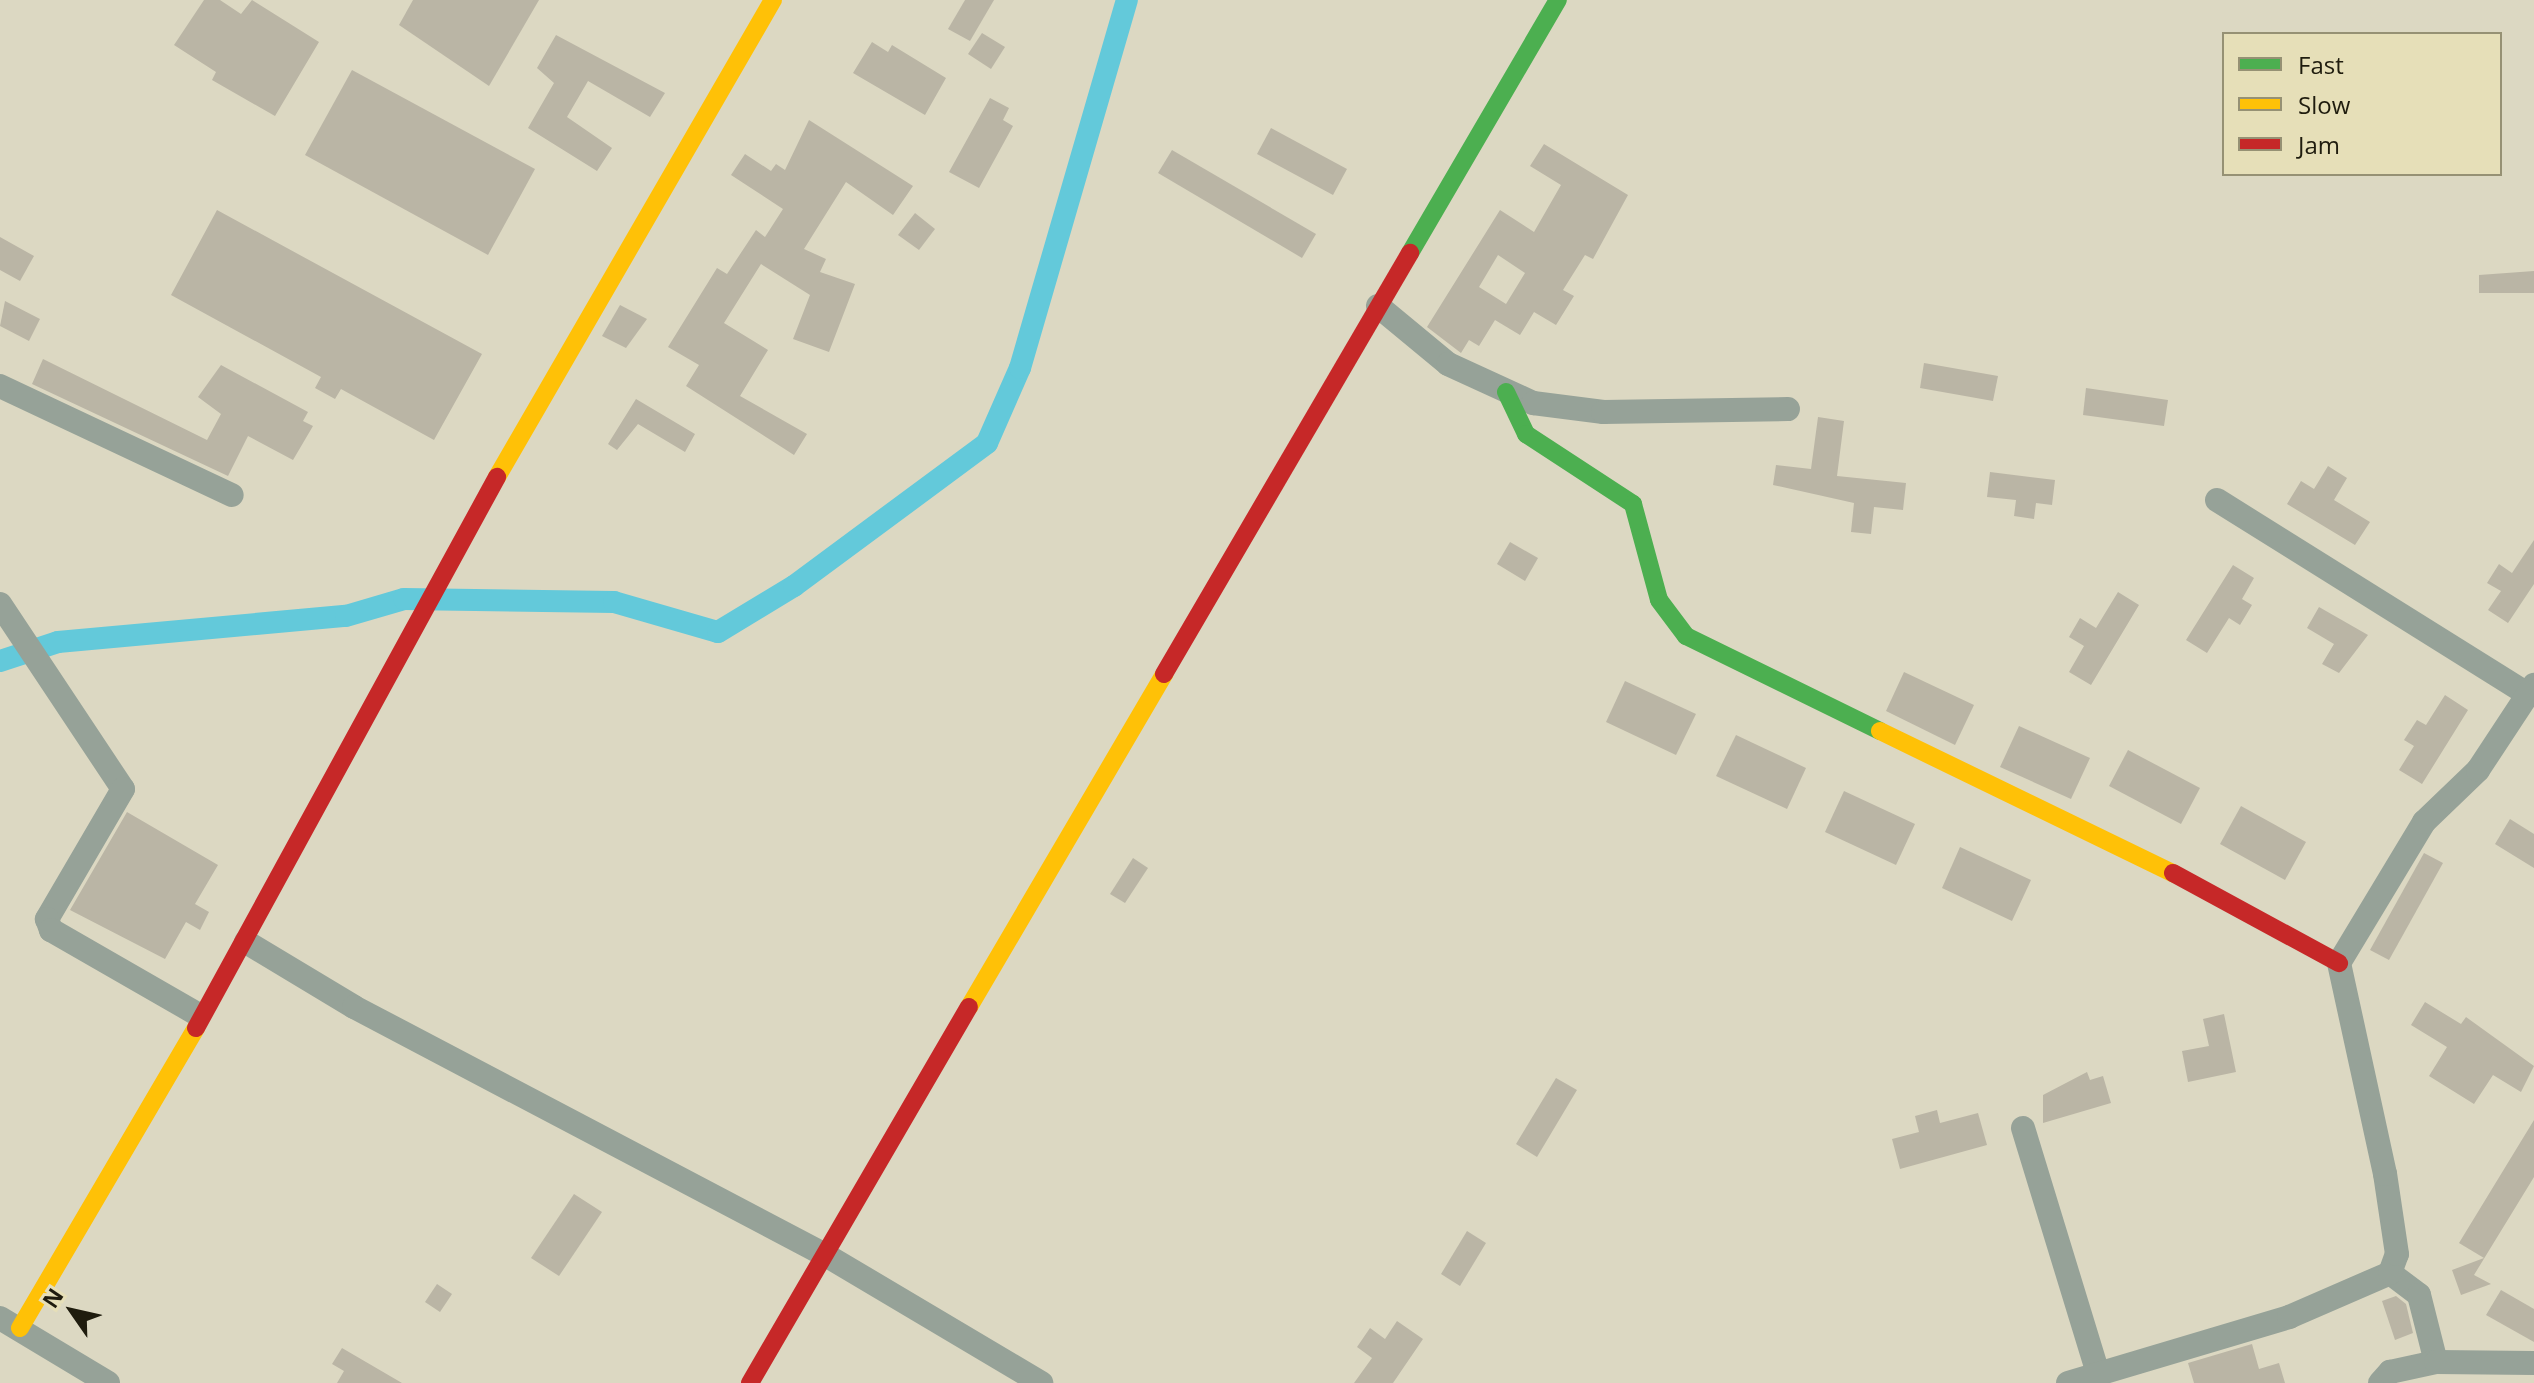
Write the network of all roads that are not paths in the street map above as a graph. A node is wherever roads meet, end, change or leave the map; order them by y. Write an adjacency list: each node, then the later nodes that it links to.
1 (773, 0): 11 (street)
2 (1558, 0): 3 (street)
3 (1378, 306): 5 (street); 15 (street)
4 (0, 386): 7 (street)
5 (1506, 392): 6 (street); 12 (street)
6 (1788, 409)
7 (232, 495)
8 (2217, 500): 10 (street)
9 (0, 604): 13 (street)
10 (2531, 690): 12 (street)
11 (246, 942): 13 (street); 15 (street)
12 (2339, 963): 16 (street)
13 (197, 1014): 17 (street)
14 (2023, 1128): 20 (street)
15 (829, 1257): 22 (street); 23 (street)
16 (2390, 1273): 18 (street); 20 (street)
17 (10, 1323): 21 (street)
18 (2436, 1362): 19 (street); 25 (street)
19 (2534, 1363)
20 (2115, 1375): 24 (street)
21 (108, 1383)
22 (750, 1383)
23 (1041, 1383)
24 (2068, 1383)
25 (2380, 1383)

